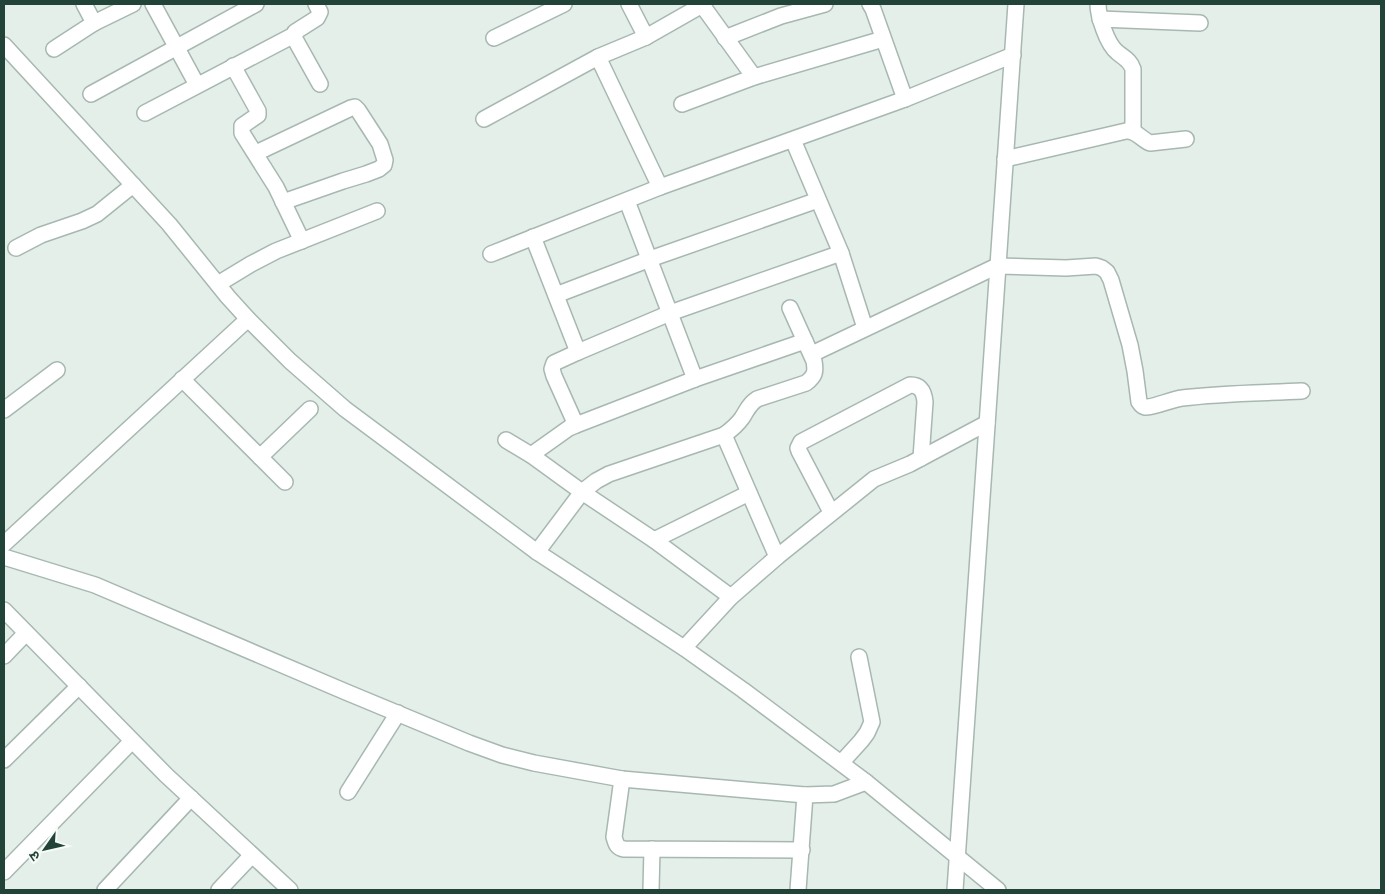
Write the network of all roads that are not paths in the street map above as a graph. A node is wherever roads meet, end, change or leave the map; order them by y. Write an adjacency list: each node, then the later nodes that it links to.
1 (84, 4): 15 (street)
2 (133, 4): 15 (street)
3 (153, 4): 23 (street)
4 (256, 4): 23 (street)
5 (316, 4): 17 (street)
6 (564, 4): 19 (street)
7 (629, 4): 18 (street)
8 (703, 4): 13 (street); 20 (street)
9 (825, 4): 20 (street)
10 (870, 4): 21 (street)
11 (1016, 4): 25 (street)
12 (1098, 4): 14 (street)
13 (679, 9): 18 (street)
14 (1100, 19): 16 (street); 36 (street)
15 (94, 23): 24 (street)
16 (1200, 24)
17 (294, 35): 27 (street); 29 (street)
18 (646, 36): 26 (street)
19 (494, 38)
20 (726, 38): 28 (street)
21 (883, 39): 28 (street); 32 (street)
22 (4, 44): 41 (street)
23 (177, 47): 30 (street); 31 (street)
24 (54, 49)
25 (1013, 56): 32 (street); 40 (street)
26 (598, 58): 35 (street); 42 (street)
27 (233, 66): 30 (street); 39 (street)
28 (754, 77): 33 (street)
29 (320, 84)
30 (198, 85): 34 (street)
31 (91, 94)
32 (905, 99): 38 (street)
33 (682, 104)
34 (145, 113)
35 (484, 120)
36 (1133, 131): 37 (street); 40 (street)
37 (1186, 139)
38 (793, 140): 42 (street); 44 (street)
39 (256, 153): 45 (street); 45 (street)
40 (1005, 159): 53 (street)
41 (133, 185): 49 (street); 54 (street)
42 (660, 187): 43 (street)
43 (628, 200): 47 (street); 52 (street)
44 (818, 200): 50 (street); 52 (street)
45 (283, 202): 48 (street)
46 (377, 211): 48 (street)
47 (533, 237): 51 (street); 55 (street)
48 (302, 241): 54 (street)
49 (16, 248)
50 (841, 253): 57 (street); 59 (street)
51 (491, 254)
52 (650, 259): 55 (street); 57 (street)
53 (997, 266): 59 (street); 65 (street); 68 (street)
54 (218, 284): 58 (street)
55 (556, 295): 61 (street)
56 (790, 308): 60 (street)
57 (670, 313): 61 (street); 64 (street)
58 (248, 319): 63 (street); 81 (street)
59 (865, 328): 60 (street)
60 (809, 347): 64 (street); 70 (street)
61 (578, 352): 69 (street)
62 (57, 370): 67 (street)
63 (182, 379): 73 (street); 80 (street)
64 (695, 379): 69 (street)
65 (1302, 391)
66 (310, 409): 73 (street)
67 (4, 410)
68 (987, 423): 74 (street); 103 (street)
69 (576, 425): 72 (street)
70 (724, 435): 76 (street); 77 (street)
71 (506, 440): 72 (street)
72 (531, 455): 76 (street)
73 (260, 457): 75 (street)
74 (921, 458): 78 (street); 78 (street)
75 (285, 482)
76 (582, 492): 79 (street); 81 (street)
77 (749, 493): 79 (street); 82 (street)
78 (831, 512): 82 (street)
79 (654, 540): 84 (street)
80 (4, 544)
81 (537, 552): 87 (street)
82 (777, 556): 84 (street)
83 (4, 557): 91 (street)
84 (731, 597): 87 (street)
85 (4, 610): 86 (street)
86 (26, 633): 88 (street); 90 (street)
87 (684, 648): 94 (street)
88 (4, 656)
89 (859, 657): 94 (street)
90 (79, 686): 92 (street); 93 (street)
91 (398, 713): 95 (street); 97 (street)
92 (132, 741): 99 (street); 104 (street)
93 (4, 760)
94 (841, 763): 96 (street)
95 (622, 779): 98 (street); 100 (street)
96 (866, 782): 98 (street); 103 (street)
97 (348, 792)
98 (805, 795): 101 (street)
99 (191, 798): 102 (street); 105 (street)
100 (652, 849): 101 (street); 108 (street)
101 (802, 850): 109 (street)
102 (252, 855): 106 (street); 107 (street)
103 (957, 857): 110 (street); 111 (street)
104 (4, 872)
105 (105, 890)
106 (219, 890)
107 (290, 890)
108 (651, 890)
109 (798, 890)
110 (955, 890)
111 (998, 890)

